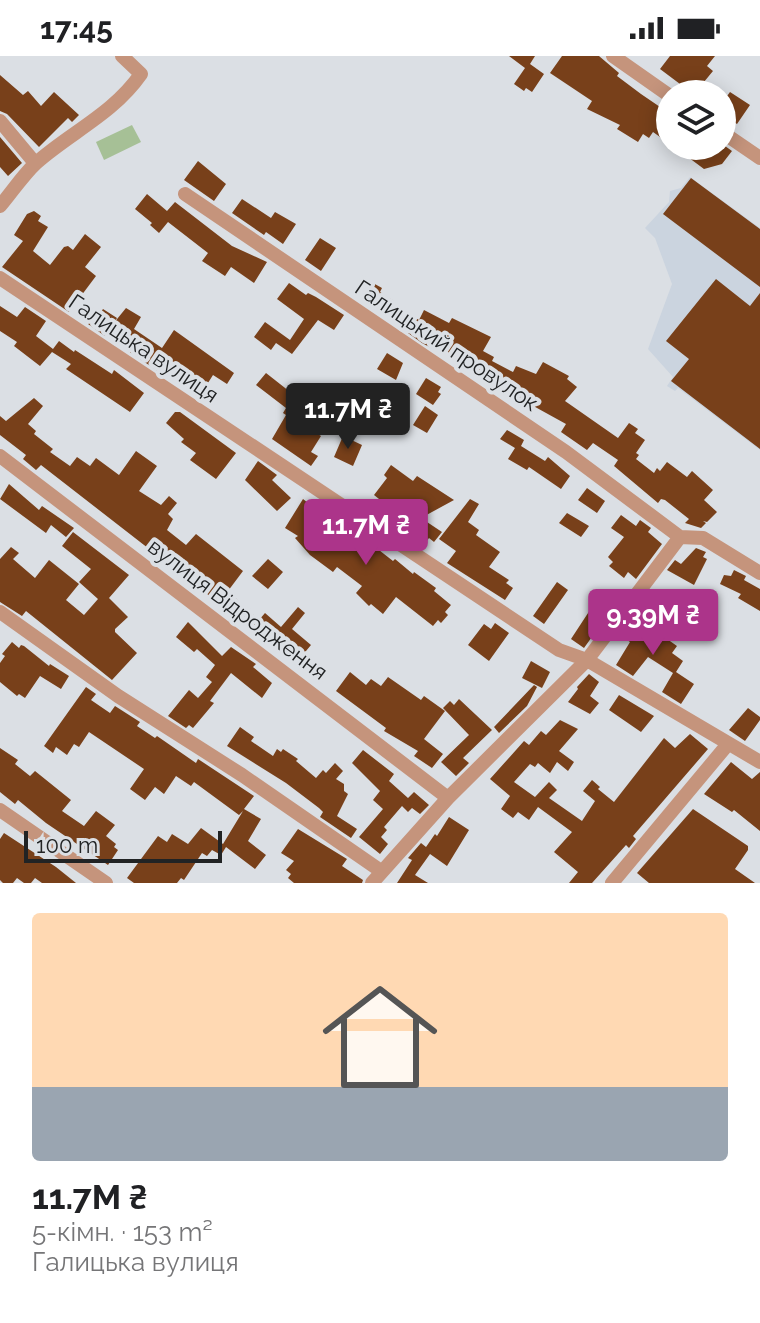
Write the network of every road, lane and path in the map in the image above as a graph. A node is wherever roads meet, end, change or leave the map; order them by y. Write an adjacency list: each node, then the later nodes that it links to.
1 (122, 56): 7 (street)
2 (613, 56): 3 (street)
3 (656, 86)
4 (0, 121): 7 (street)
5 (736, 142): 6 (street)
6 (760, 158)
7 (35, 163): 9 (street)
8 (185, 194): 12 (street, Галицький провулок)
9 (0, 206)
10 (0, 278): 15 (street, Галицька вулиця)
11 (0, 456): 18 (street, вулиця Відродження)
12 (680, 537): 13 (street); 15 (street)
13 (760, 573)
14 (0, 612): 20 (street)
15 (587, 660): 16 (street, Галицька вулиця); 18 (street)
16 (728, 744): 17 (street, Галицька вулиця); 22 (street)
17 (760, 762)
18 (448, 798): 20 (street)
19 (0, 810): 21 (street)
20 (377, 877)
21 (106, 883)
22 (612, 883)

